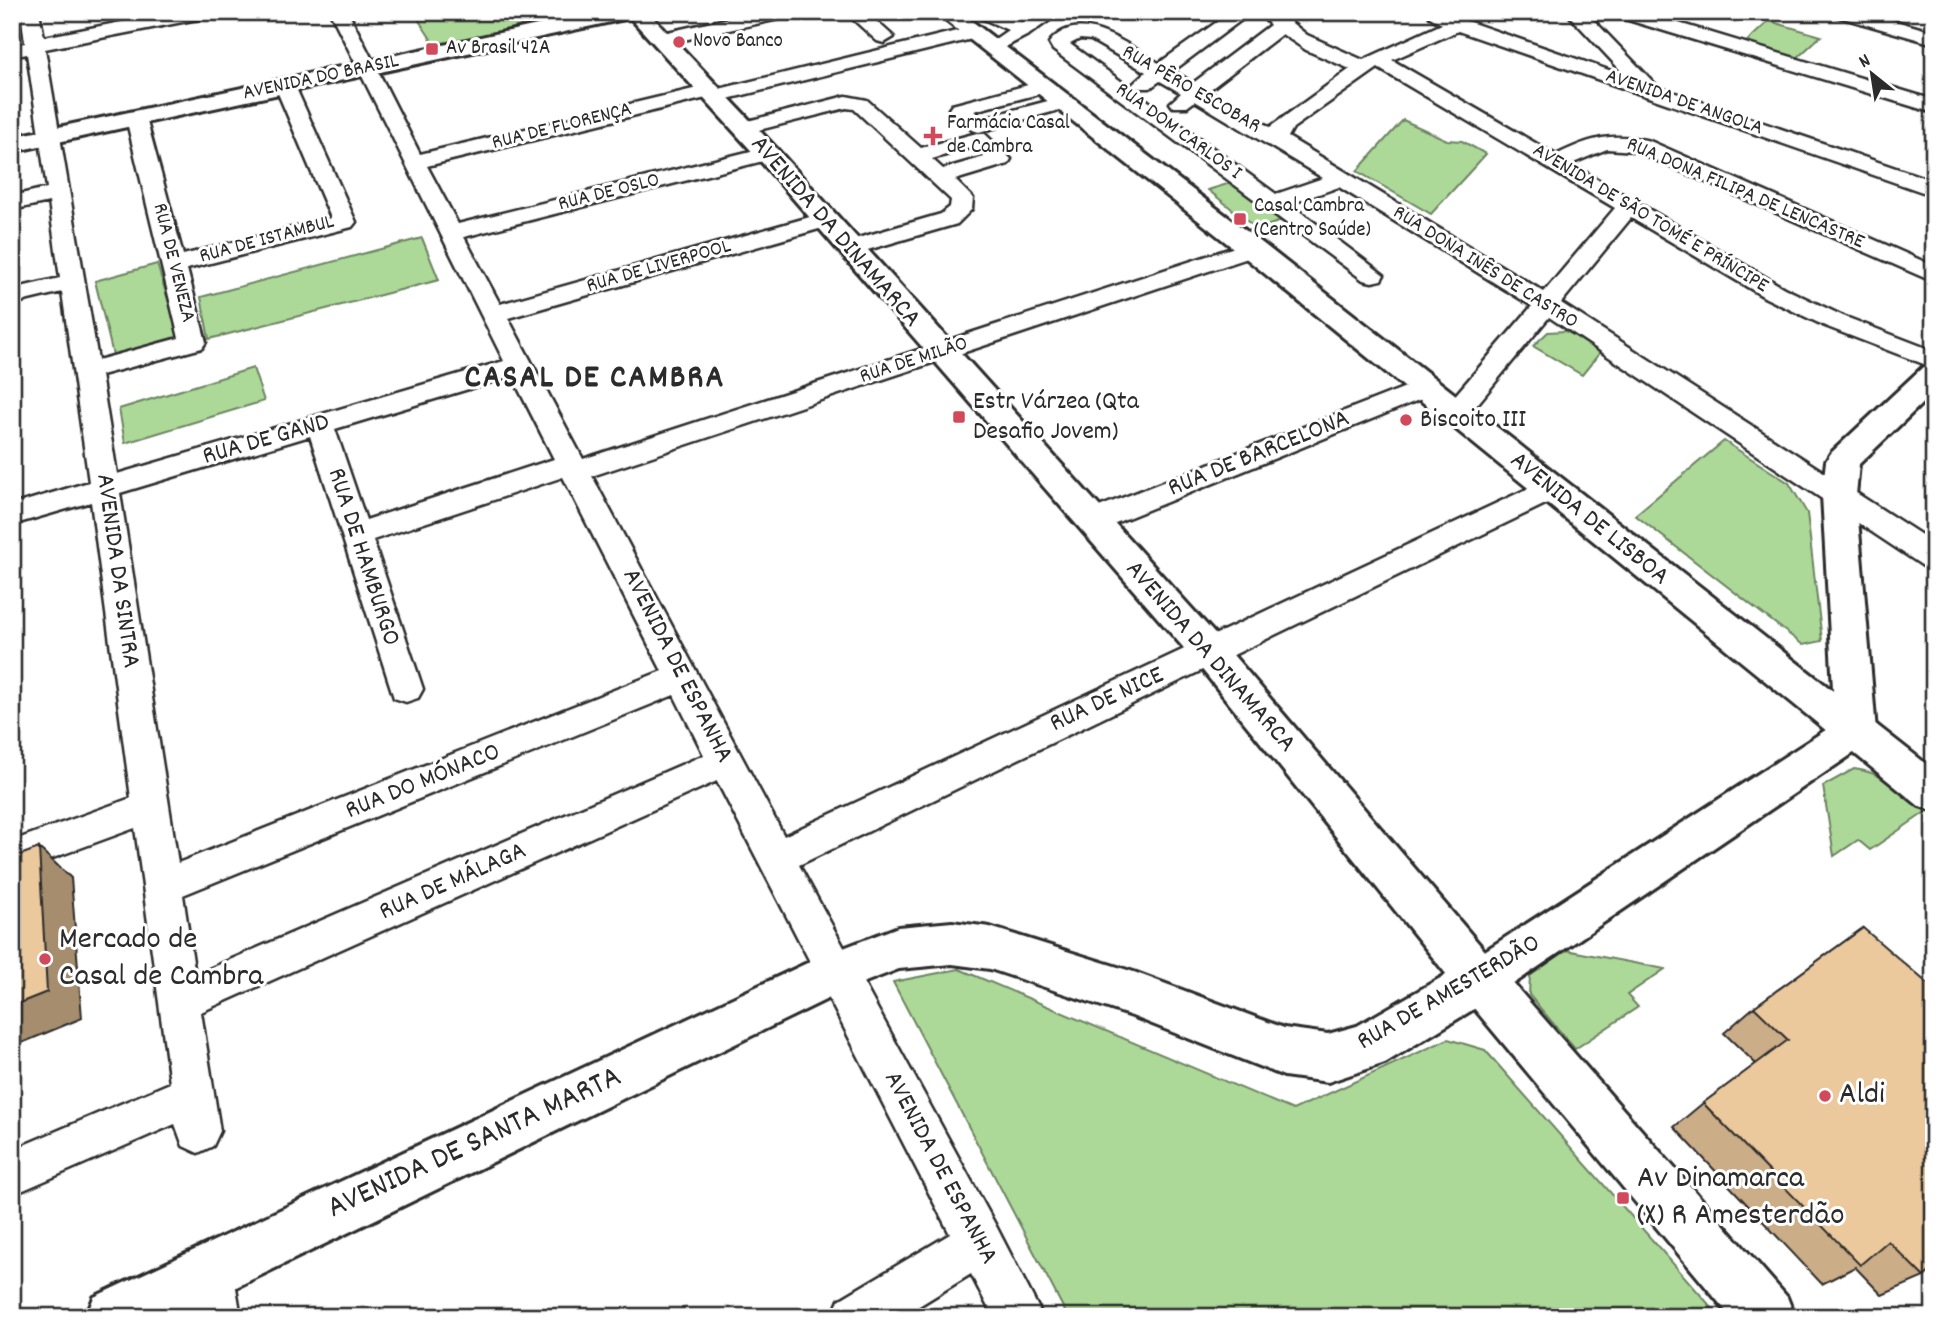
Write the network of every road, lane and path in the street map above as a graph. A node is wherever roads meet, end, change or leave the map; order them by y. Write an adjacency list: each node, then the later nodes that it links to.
1 (30, 12): 23 (street, AVENIDA DA SINTRA)
2 (203, 12): 23 (street)
3 (339, 12): 26 (street, AVENIDA DE ESPANHA)
4 (629, 12): 26 (main road, AVENIDA DO BRASIL)
5 (636, 12): 22 (main road, AVENIDA DA DINAMARCA)
6 (783, 12): 22 (street)
7 (854, 12): 19 (street)
8 (1052, 12): 17 (street)
9 (1435, 12): 16 (street, AVENIDA DE ANGOLA)
10 (1575, 12): 27 (street)
11 (1622, 12): 37 (street)
12 (1843, 12): 21 (street)
13 (943, 18): 18 (main road, AVENIDA DE LISBOA); 19 (street)
14 (1227, 18): 24 (street); 28 (street)
15 (1274, 19): 24 (street); 25 (street, AVENIDA DE SÃO TOMÉ E PRÍNCIPE)
16 (1457, 24): 25 (street); 29 (street, AVENIDA DE ANGOLA)
17 (1023, 30): 18 (street); 18 (street)
18 (984, 31): 31 (main road, AVENIDA DE LISBOA); 32 (street)
19 (884, 37): 32 (street)
20 (1065, 37): 28 (street, RUA PÊRO ESCOBAR); 35 (street, RUA DOM CARLOS I)
21 (1934, 38)
22 (661, 39): 32 (main road, AVENIDA DA DINAMARCA)
23 (23, 49): 42 (street, AVENIDA DA SINTRA)
24 (1249, 50): 33 (street)
25 (1371, 63): 43 (street); 47 (street, AVENIDA DE SÃO TOMÉ E PRÍNCIPE)
26 (366, 68): 30 (main road, AVENIDA DO BRASIL); 46 (street, AVENIDA DE ESPANHA)
27 (1633, 69): 29 (street); 34 (street)
28 (1160, 72): 33 (street, RUA PÊRO ESCOBAR); 35 (street)
29 (1597, 73): 34 (street, AVENIDA DE ANGOLA)
30 (285, 86): 39 (main road, AVENIDA DO BRASIL); 59 (street, RUA DE ISTAMBUL)
31 (1042, 87): 36 (main road, AVENIDA DE LISBOA); 41 (street)
32 (709, 89): 40 (main road, AVENIDA DA DINAMARCA); 46 (street, RUA DE FLORENÇA)
33 (1195, 92): 38 (street); 43 (street, RUA PÊRO ESCOBAR)
34 (1652, 92): 50 (street, AVENIDA DE ANGOLA)
35 (1127, 95): 38 (street, RUA DOM CARLOS I)
36 (1063, 103): 41 (street); 58 (main road, AVENIDA DE LISBOA)
37 (1934, 107)
38 (1155, 116): 52 (street, RUA DOM CARLOS I)
39 (136, 118): 42 (main road, AVENIDA DO BRASIL); 59 (street, RUA DE VENEZA)
40 (744, 128): 45 (main road, AVENIDA DA DINAMARCA); 48 (street)
41 (978, 132): 48 (street); 48 (street)
42 (49, 137): 44 (main road, AVENIDA DO BRASIL); 51 (street, AVENIDA DA SINTRA)
43 (1277, 140): 49 (street, RUA DONA INÊS DE CASTRO)
44 (12, 145)
45 (767, 153): 55 (main road, AVENIDA DA DINAMARCA); 56 (street, RUA DE OSLO)
46 (414, 162): 56 (street, AVENIDA DE ESPANHA)
47 (1556, 163): 54 (street, AVENIDA DE SÃO TOMÉ E PRÍNCIPE); 61 (street, RUA DONA FILIPA DE LENCASTRE)
48 (928, 166): 57 (street)
49 (1342, 179): 52 (street); 64 (street, RUA DONA INÊS DE CASTRO)
50 (1934, 189)
51 (57, 193): 53 (street); 62 (street, AVENIDA DA SINTRA)
52 (1273, 202): 60 (street, RUA DOM CARLOS I)
53 (12, 203)
54 (1629, 206): 64 (street); 67 (street, AVENIDA DE SÃO TOMÉ E PRÍNCIPE)
55 (825, 220): 57 (main road, AVENIDA DA DINAMARCA); 65 (street, RUA DE LIVERPOOL)
56 (451, 233): 65 (street, AVENIDA DE ESPANHA)
57 (849, 248): 66 (main road, AVENIDA DA DINAMARCA)
58 (1252, 249): 66 (street, RUA DE MILÃO); 71 (main road, AVENIDA DE LISBOA)
59 (174, 265): 69 (street, RUA DE VENEZA)
60 (1373, 275)
61 (1934, 275)
62 (72, 282): 63 (street); 69 (street, AVENIDA DA SINTRA)
63 (12, 297)
64 (1546, 304): 72 (street); 77 (street, RUA DONA INÊS DE CASTRO)
65 (493, 314): 68 (street, AVENIDA DE ESPANHA)
66 (941, 352): 74 (street, RUA DE MILÃO); 79 (main road, AVENIDA DA DINAMARCA)
67 (1934, 360)
68 (520, 366): 73 (street, RUA DE GAND); 74 (street, AVENIDA DE ESPANHA)
69 (87, 370): 75 (street, AVENIDA DA SINTRA)
70 (1934, 374): 77 (main road)
71 (1426, 387): 72 (main road, AVENIDA DE LISBOA); 79 (street, RUA DE BARCELONA)
72 (1456, 412): 76 (main road, AVENIDA DE LISBOA)
73 (320, 425): 75 (street, RUA DE GAND); 80 (street, RUA DE HAMBURGO)
74 (573, 468): 80 (street, RUA DE MILÃO); 83 (street, AVENIDA DE ESPANHA)
75 (104, 488): 78 (street, RUA DE GAND); 88 (street, AVENIDA DA SINTRA)
76 (1552, 489): 82 (street, RUA DE NICE); 85 (main road, AVENIDA DE LISBOA)
77 (1839, 495): 81 (street, RUA DONA INÊS DE CASTRO); 85 (main road)
78 (12, 515)
79 (1092, 521): 82 (main road, AVENIDA DA DINAMARCA)
80 (355, 535): 84 (street, RUA DE HAMBURGO)
81 (1934, 558)
82 (1209, 652): 90 (street, RUA DE NICE); 93 (main road, AVENIDA DA DINAMARCA)
83 (683, 677): 86 (street, AVENIDA DE ESPANHA); 91 (street, RUA DO MÓNACO)
84 (406, 690)
85 (1856, 731): 87 (main road, AVENIDA DE LISBOA); 93 (main road, RUA DE AMESTERDÃO)
86 (726, 761): 90 (street, AVENIDA DE ESPANHA); 94 (street, RUA DE MÁLAGA)
87 (1934, 794)
88 (151, 806): 89 (street); 91 (street, AVENIDA DA SINTRA)
89 (12, 857)
90 (776, 858): 92 (street, AVENIDA DE ESPANHA)
91 (163, 886): 94 (street, AVENIDA DA SINTRA)
92 (836, 972): 93 (main road, RUA DE AMESTERDÃO); 96 (street, AVENIDA DE ESPANHA); 97 (main road, AVENIDA DE SANTA MARTA)
93 (1480, 980): 101 (main road, AVENIDA DA DINAMARCA)
94 (179, 1002): 95 (street, AVENIDA DA SINTRA)
95 (12, 1173)
96 (980, 1242): 99 (street); 100 (street, AVENIDA DE ESPANHA)
97 (214, 1293): 98 (main road, AVENIDA DE SANTA MARTA)
98 (114, 1317)
99 (856, 1317)
100 (1019, 1317)
101 (1767, 1317)

